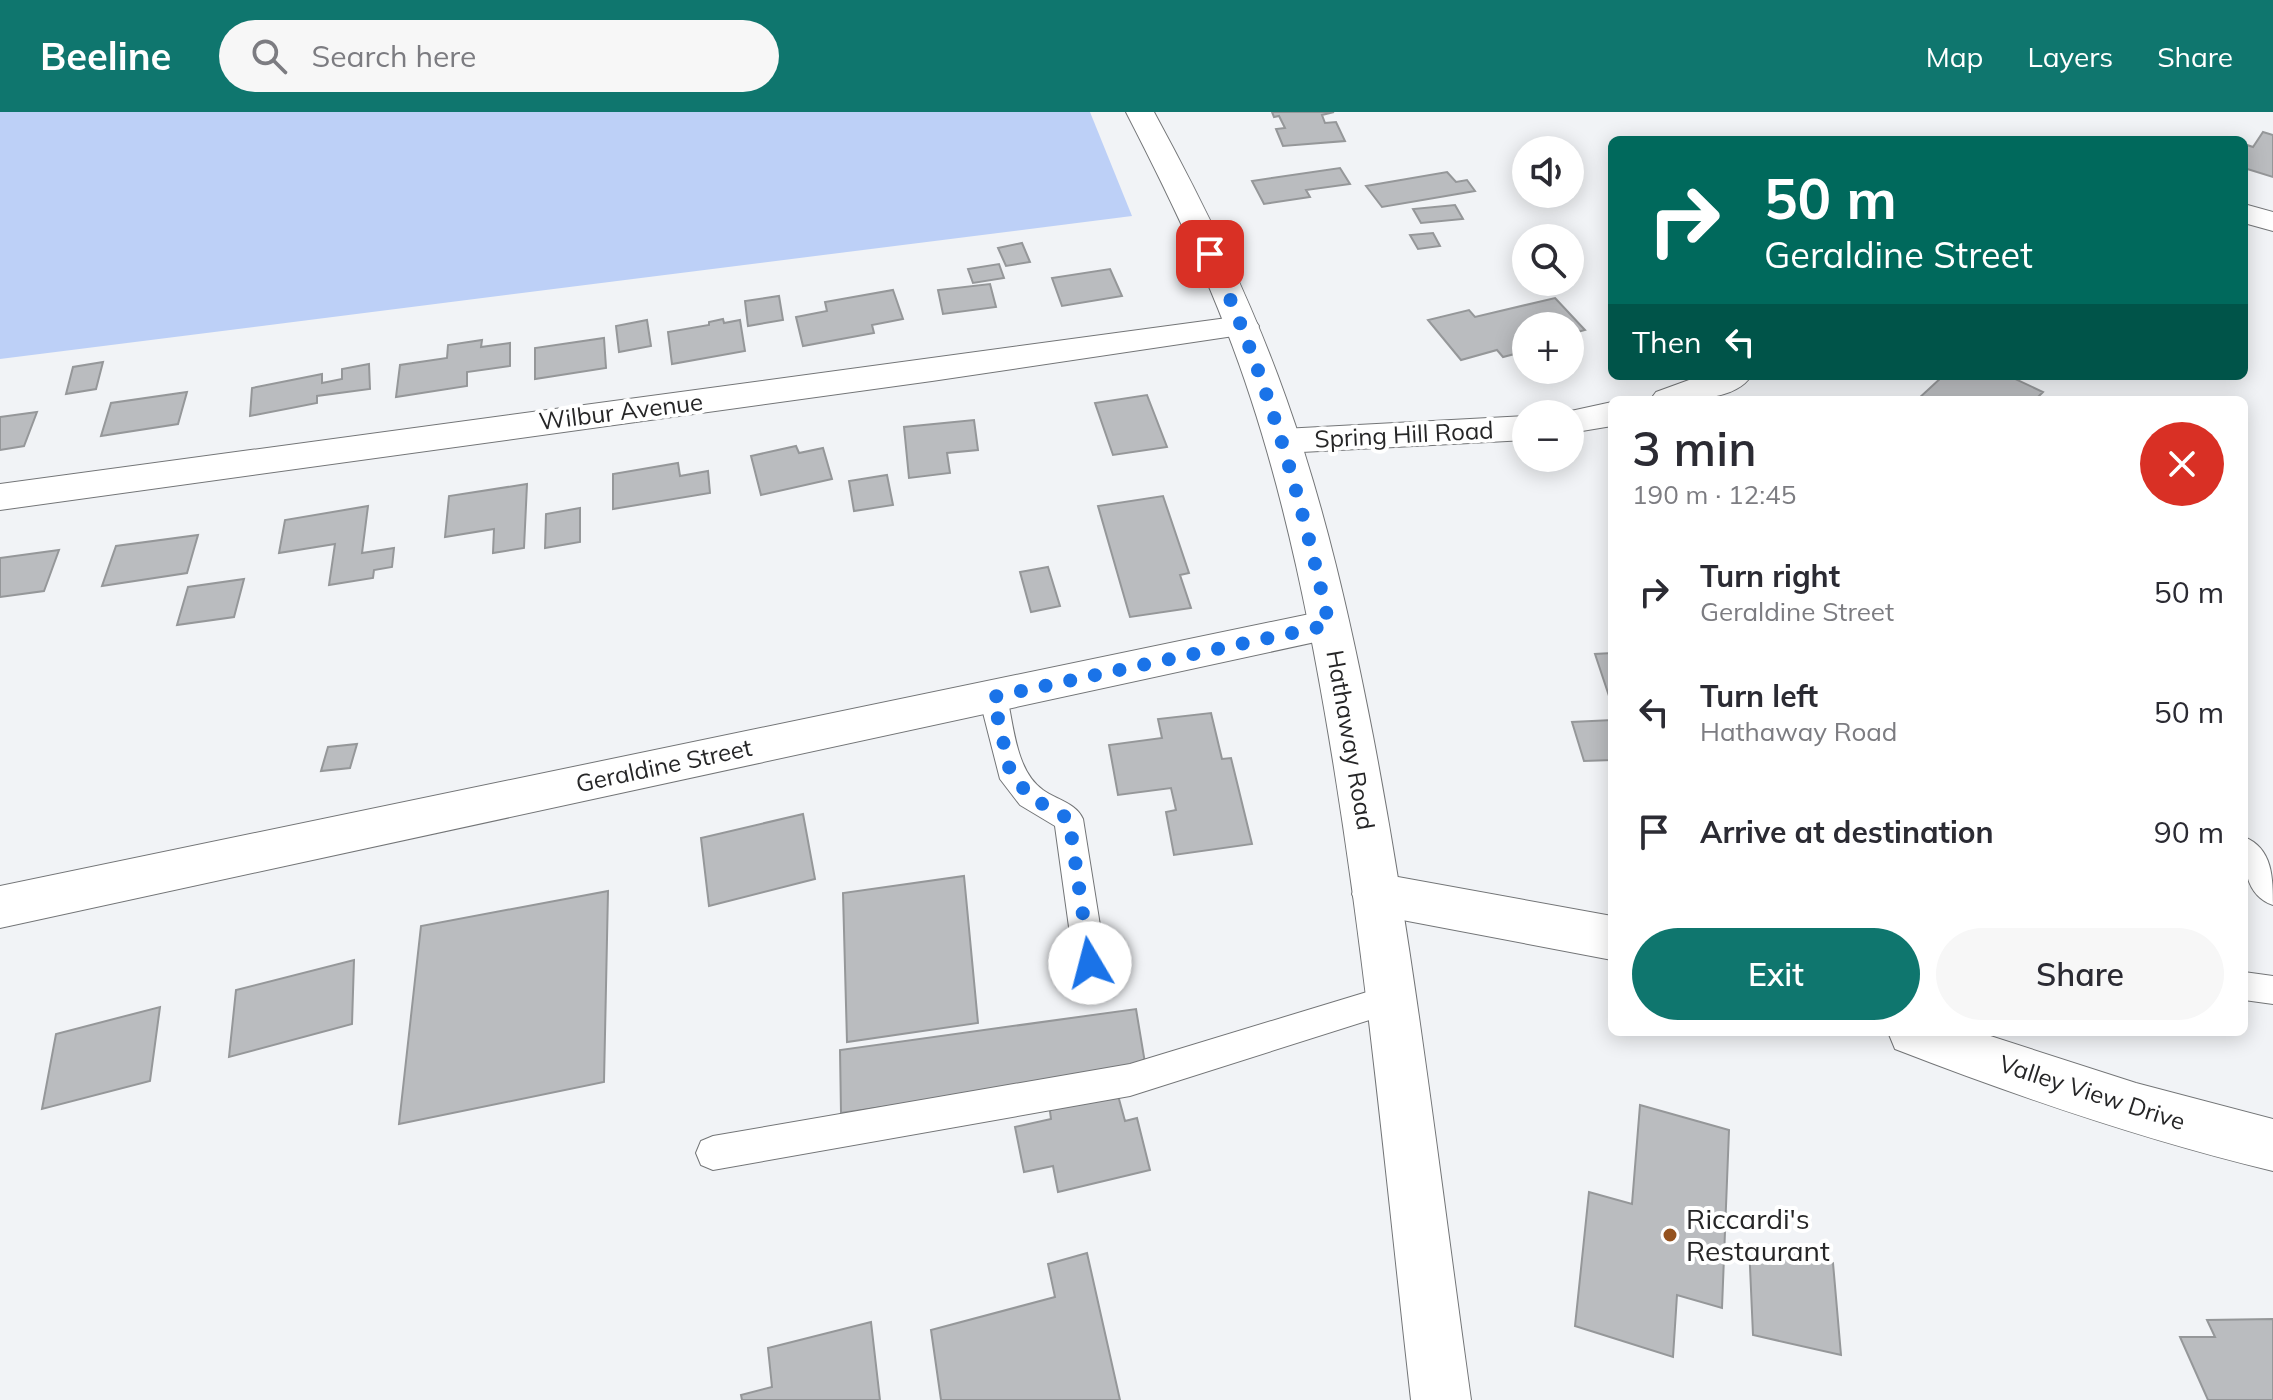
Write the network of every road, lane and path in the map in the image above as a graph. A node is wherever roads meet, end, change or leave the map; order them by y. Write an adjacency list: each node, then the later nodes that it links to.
1 (1140, 112): 4 (street, Hathaway Road)
2 (2248, 214): 3 (street)
3 (2273, 222)
4 (1242, 326): 10 (street, Hathaway Road); 11 (street, Wilbur Avenue)
5 (1723, 380): 6 (street)
6 (1679, 396)
7 (1608, 415): 8 (street)
8 (1584, 419)
9 (1512, 429): 10 (street, Spring Hill Road)
10 (1283, 441): 12 (street, Hathaway Road)
11 (0, 497)
12 (1329, 625): 13 (street, Geraldine Street); 16 (street, Hathaway Road)
13 (993, 697): 17 (street, Geraldine Street); 19 (lane)
14 (2248, 856): 15 (lane)
15 (2273, 892)
16 (1376, 894): 18 (street); 22 (street, Hathaway Road)
17 (0, 907)
18 (1608, 937)
19 (1090, 963)
20 (2248, 987): 21 (lane)
21 (2273, 990)
22 (1390, 1000): 25 (lane); 26 (street, Hathaway Road)
23 (1944, 1037): 24 (street, Valley View Drive)
24 (2273, 1145)
25 (713, 1153)
26 (1441, 1400)

